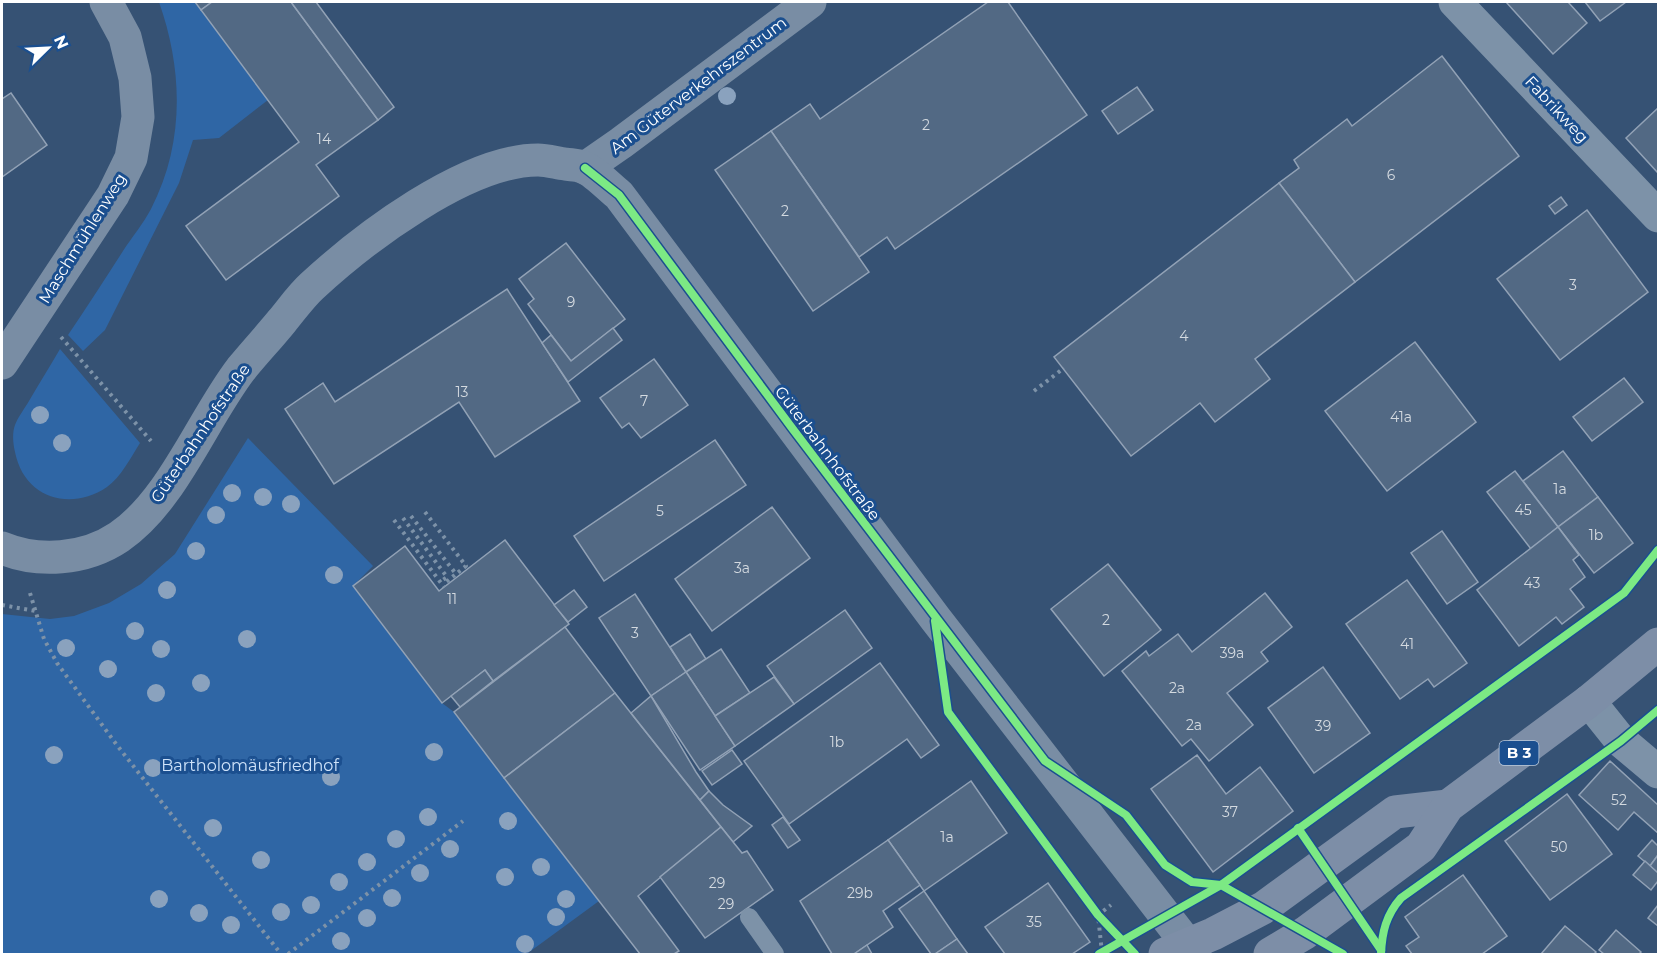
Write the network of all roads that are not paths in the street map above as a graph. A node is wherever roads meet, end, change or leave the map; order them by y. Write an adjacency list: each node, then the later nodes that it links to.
1 (106, 2): 6 (street, Maschmühlenweg)
2 (810, 2): 4 (street, Am Güterverkehrszentrum)
3 (1455, 2): 5 (street, Fabrikweg)
4 (585, 168): 7 (street, Güterbahnhofstraße); 13 (street, Güterbahnhofstraße)
5 (1659, 216)
6 (2, 363)
7 (2, 548)
8 (1659, 644): 9 (main road, B 3)
9 (1589, 700): 10 (street); 11 (main road, B 3)
10 (1659, 772)
11 (1448, 806): 13 (main road); 15 (main road, B 3)
12 (749, 917): 14 (lane)
13 (1187, 952)
14 (775, 954)
15 (1270, 954)

